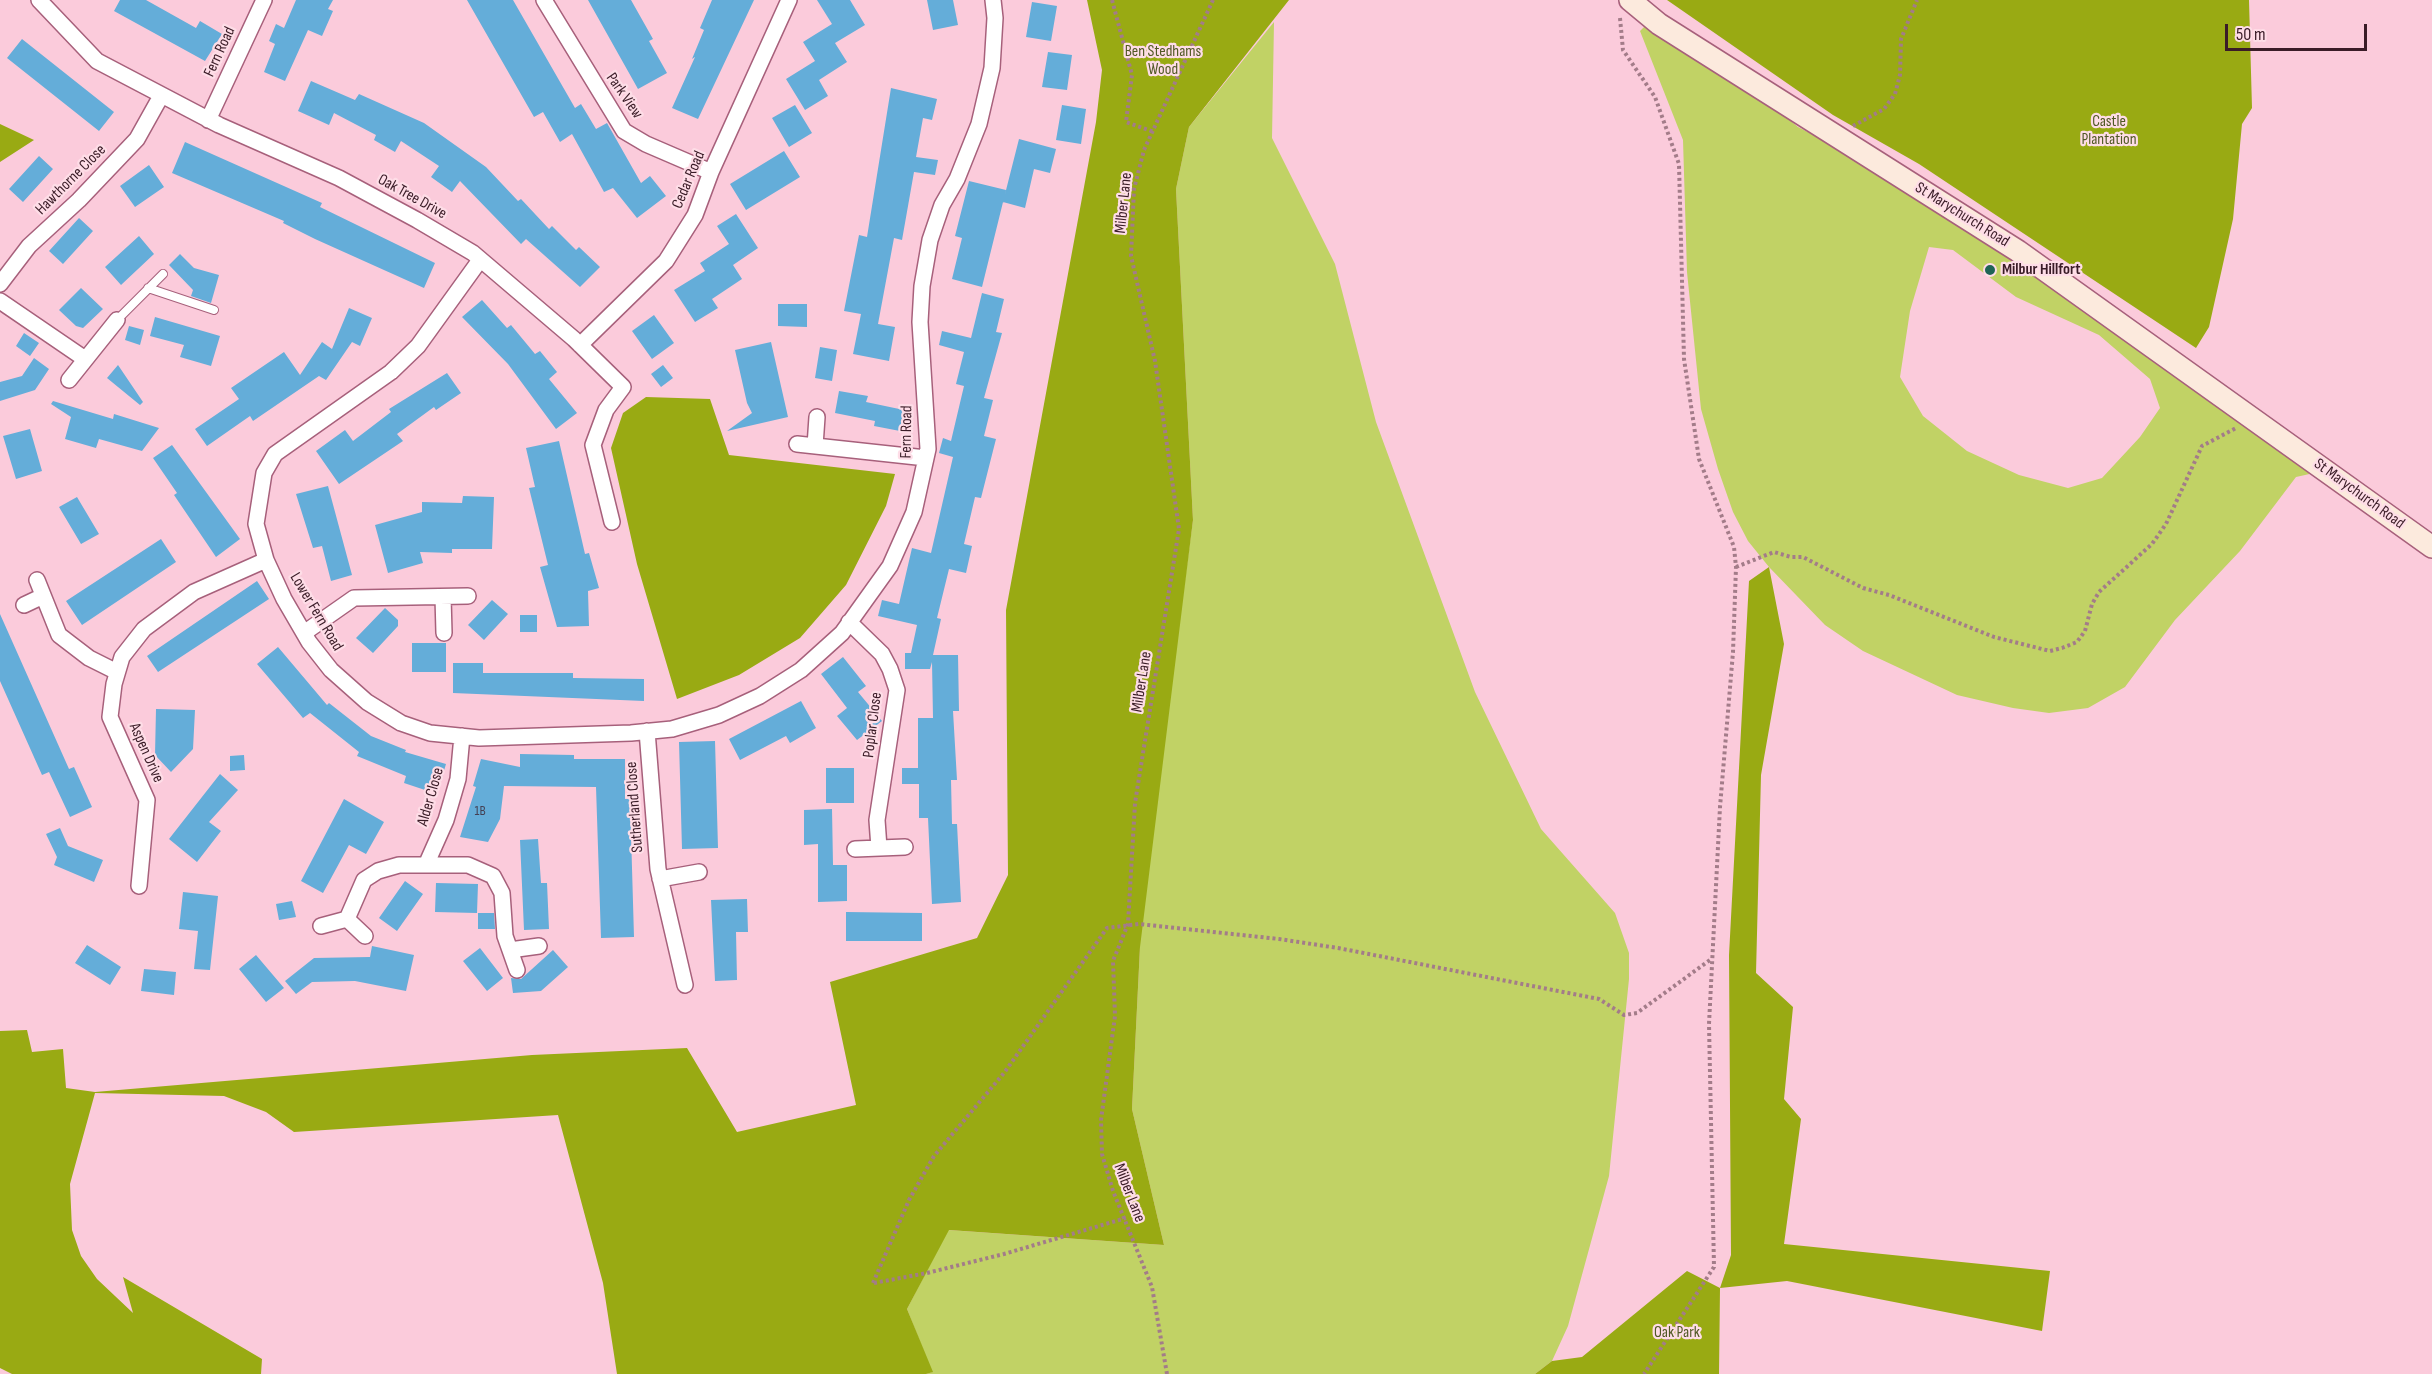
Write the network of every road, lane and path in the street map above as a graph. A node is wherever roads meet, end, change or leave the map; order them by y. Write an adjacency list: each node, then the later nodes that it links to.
1 (39, 0): 10 (street, Oak Tree Drive)
2 (264, 0): 11 (street, Fern Road)
3 (544, 0): 14 (street, Park View)
4 (789, 0): 14 (street, Cedar Road)
5 (993, 0): 29 (street, Fern Road)
6 (1112, 0): 12 (path)
7 (1213, 0): 12 (path, Milber Lane)
8 (1917, 0): 13 (path)
9 (1626, 5): 13 (street, St Marychurch Road); 33 (path)
10 (161, 96): 11 (street, Oak Tree Drive); 17 (street, Hawthorne Close)
11 (208, 120): 15 (street, Oak Tree Drive)
12 (1154, 132): 53 (path, Milber Lane)
13 (1838, 136): 25 (street, St Marychurch Road)
14 (711, 172): 22 (street, Cedar Road)
15 (480, 260): 22 (street, Oak Tree Drive); 32 (street, Lower Fern Road)
16 (163, 274): 18 (lane)
17 (0, 284)
18 (148, 288): 20 (lane); 21 (lane)
19 (0, 301): 23 (street)
20 (214, 310)
21 (117, 320): 23 (street)
22 (580, 345): 30 (street, Oak Tree Drive)
23 (85, 359): 24 (street)
24 (69, 380)
25 (2250, 416): 31 (street, St Marychurch Road); 33 (path)
26 (817, 417): 28 (street)
27 (797, 444): 28 (street)
28 (815, 446): 29 (street)
29 (926, 458): 39 (street, Fern Road)
30 (612, 522)
31 (2432, 547)
32 (266, 560): 40 (street, Lower Fern Road); 42 (street, Aspen Drive)
33 (1736, 567): 58 (path)
34 (37, 580): 35 (street)
35 (43, 596): 38 (street); 42 (street)
36 (468, 596): 37 (street)
37 (444, 597): 40 (street); 41 (street)
38 (24, 604)
39 (849, 622): 43 (street, Fern Road); 46 (street, Poplar Close)
40 (304, 633): 44 (street, Lower Fern Road)
41 (444, 633)
42 (117, 672): 51 (street, Aspen Drive)
43 (647, 731): 44 (street, Lower Fern Road); 50 (street, Sutherland Close)
44 (462, 736): 48 (street, Alder Close)
45 (905, 847): 46 (street)
46 (879, 848): 47 (street)
47 (855, 849)
48 (426, 865): 52 (street); 57 (street)
49 (699, 872): 50 (street)
50 (660, 879): 60 (street, Sutherland Close)
51 (140, 886)
52 (347, 919): 54 (street); 55 (street)
53 (1128, 924): 58 (path); 61 (path, Milber Lane); 61 (path)
54 (321, 926)
55 (365, 936)
56 (539, 946): 57 (street)
57 (510, 950): 59 (street)
58 (1711, 959): 63 (path)
59 (517, 970)
60 (685, 985)
61 (1126, 1218): 62 (path, Milber Lane)
62 (1167, 1374)
63 (1644, 1374)

